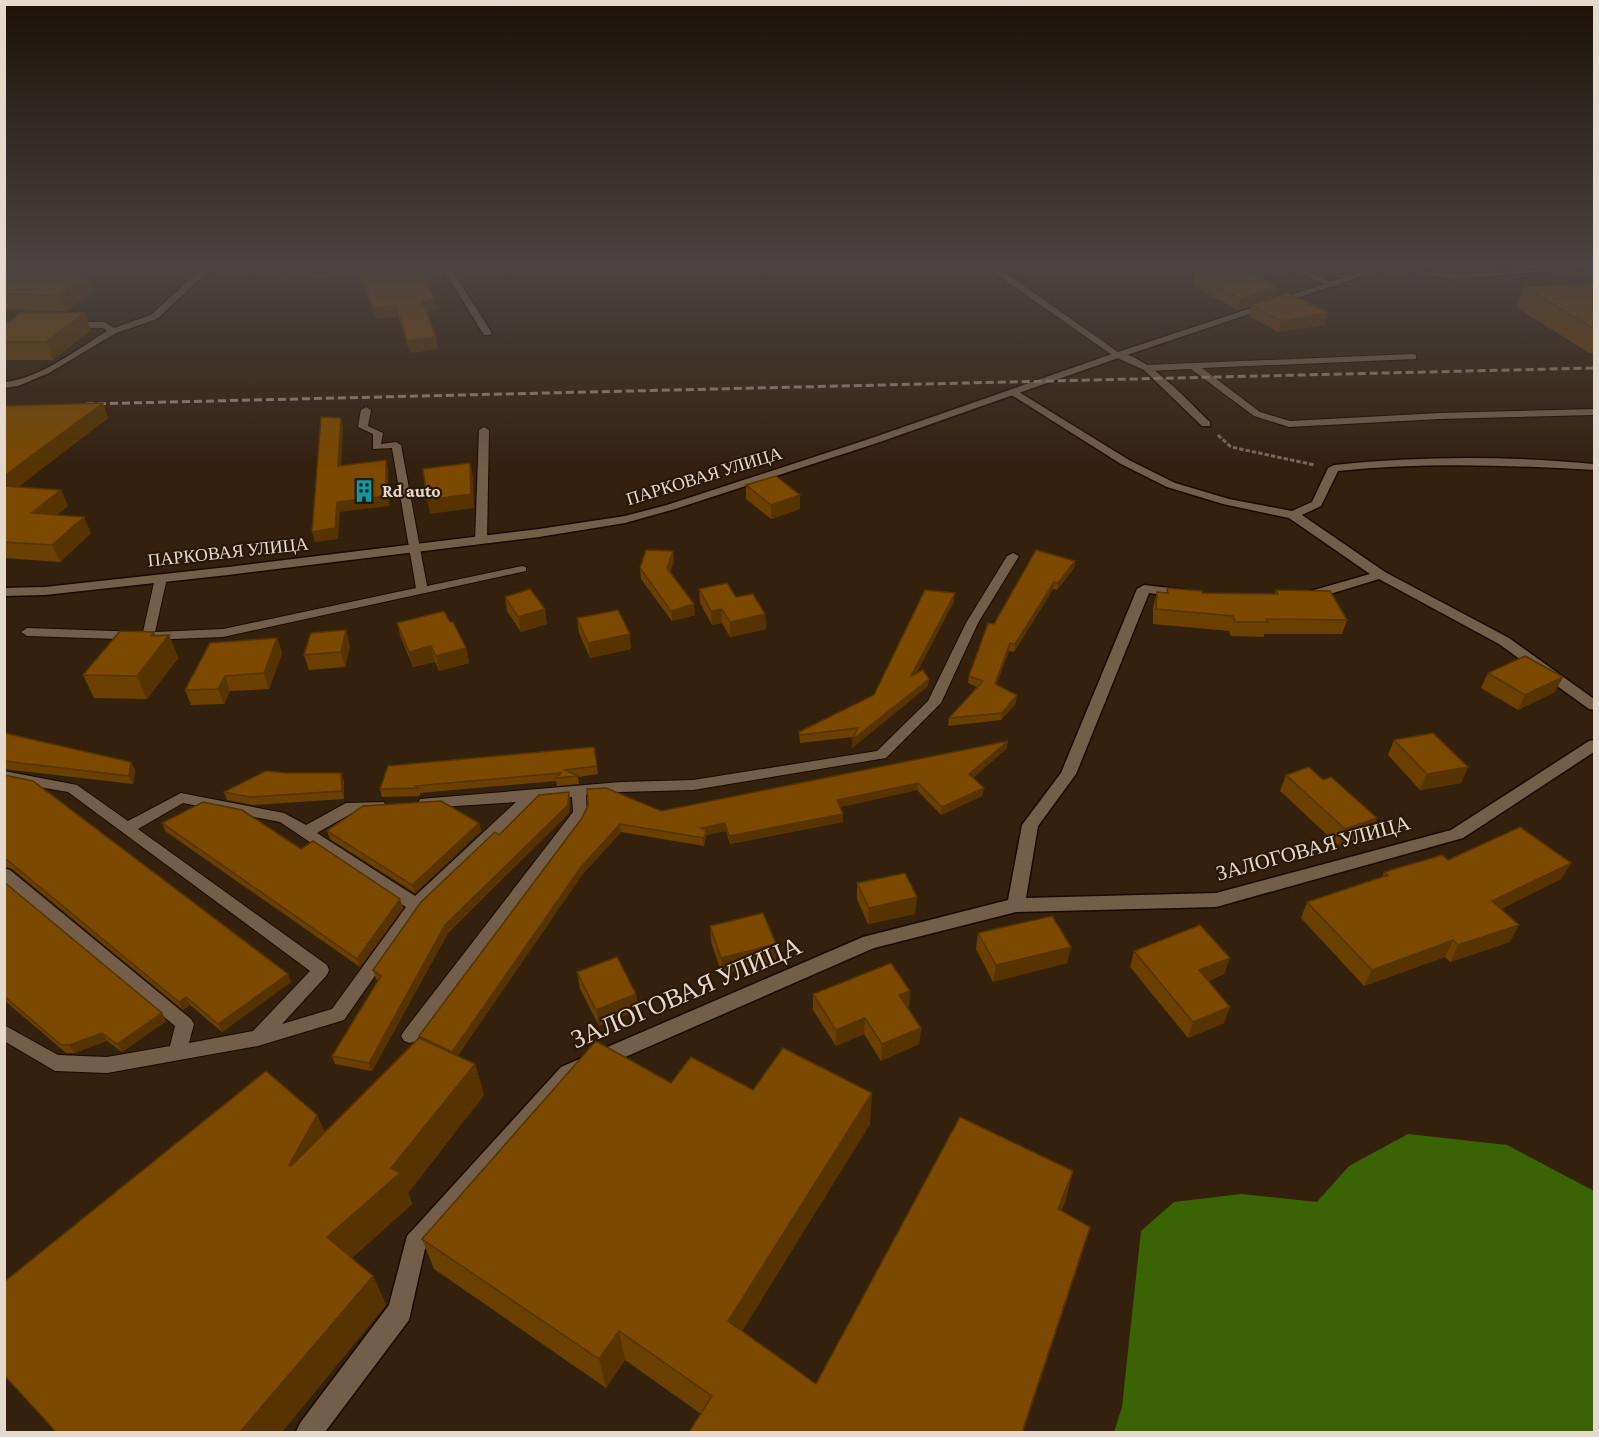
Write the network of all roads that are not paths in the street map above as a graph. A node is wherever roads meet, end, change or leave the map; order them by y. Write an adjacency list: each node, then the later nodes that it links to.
1 (108, 334): 8 (street)
2 (1088, 334): 4 (lane)
3 (1183, 334): 4 (street, ПАРКОВАЯ УЛИЦА)
4 (1118, 355): 7 (street); 9 (street, ПАРКОВАЯ УЛИЦА)
5 (1413, 357): 6 (lane)
6 (1192, 365): 7 (lane); 11 (lane)
7 (1147, 368): 12 (street)
8 (10, 385)
9 (1014, 392): 15 (street); 16 (street, ПАРКОВАЯ УЛИЦА)
10 (366, 410): 17 (lane)
11 (1594, 412)
12 (1206, 424)
13 (484, 430): 16 (lane)
14 (1594, 467): 15 (street)
15 (1293, 515): 20 (street)
16 (481, 541): 17 (street, ПАРКОВАЯ УЛИЦА)
17 (414, 549): 21 (street, ПАРКОВАЯ УЛИЦА); 22 (lane)
18 (1013, 556): 31 (lane)
19 (522, 568): 22 (lane)
20 (1380, 575): 25 (street); 28 (street)
21 (161, 578): 23 (street, ПАРКОВАЯ УЛИЦА); 27 (lane)
22 (422, 591): 27 (lane)
23 (4, 592)
24 (1196, 595): 37 (street)
25 (1295, 596)
26 (27, 632): 27 (lane)
27 (148, 636)
28 (1594, 706)
29 (1594, 745): 37 (street, ЗАЛОГОВАЯ УЛИЦА)
30 (4, 776): 33 (lane)
31 (579, 791): 32 (lane); 39 (lane)
32 (531, 796): 34 (lane); 36 (lane)
33 (127, 828): 34 (lane); 40 (lane)
34 (306, 832): 36 (lane)
35 (4, 874): 41 (lane)
36 (416, 905): 40 (lane)
37 (1016, 905): 42 (street, ЗАЛОГОВАЯ УЛИЦА)
38 (4, 1032): 41 (lane)
39 (410, 1036)
40 (258, 1038): 41 (lane)
41 (178, 1052)
42 (309, 1432)

